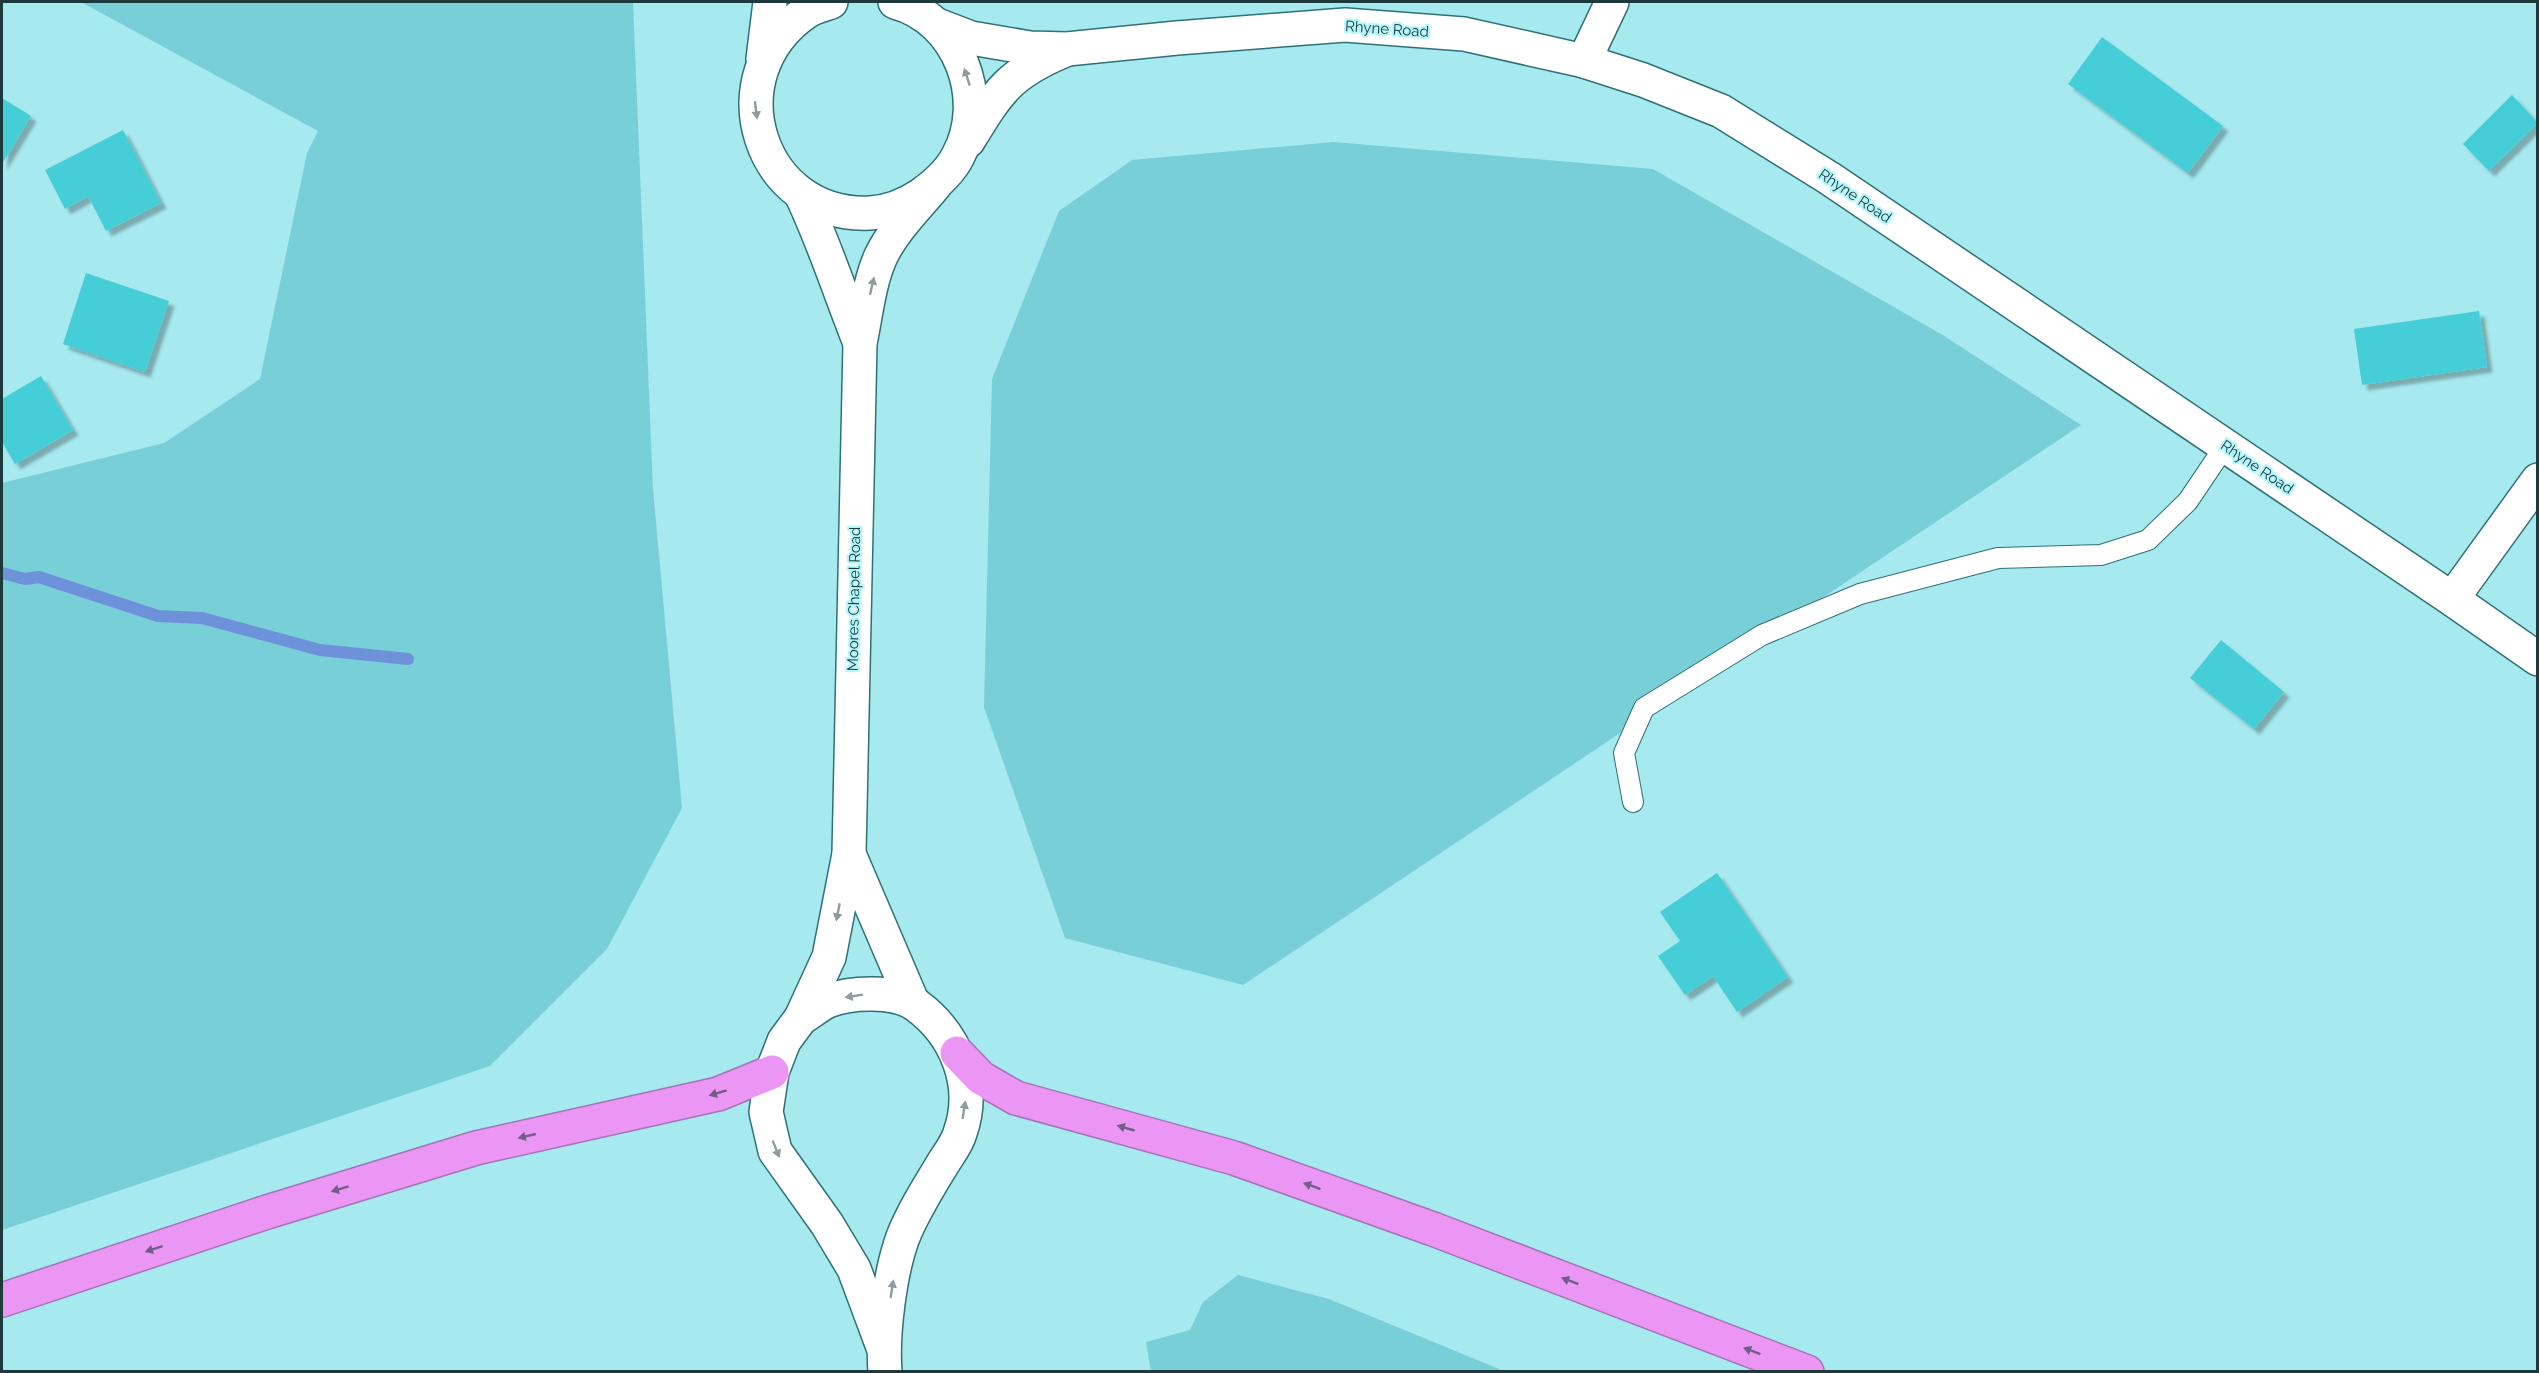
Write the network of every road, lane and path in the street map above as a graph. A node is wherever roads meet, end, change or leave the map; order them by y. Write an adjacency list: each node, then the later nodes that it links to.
1 (770, 2): 9 (main road)
2 (831, 2): 9 (main road)
3 (895, 2): 6 (main road)
4 (1591, 2): 8 (main road)
5 (1612, 2): 8 (main road)
6 (937, 25): 7 (main road, Rhyne Road); 10 (main road, one-way to 6)
7 (1067, 50): 8 (main road, Rhyne Road); 10 (main road, Rhyne Road)
8 (1584, 61): 14 (main road, Rhyne Road)
9 (762, 64): 12 (main road, one-way to 12)
10 (958, 157): 11 (main road, Moores Chapel Road)
11 (936, 185): 12 (main road); 13 (main road, Moores Chapel Road, one-way to 11)
12 (801, 194): 13 (main road, Moores Chapel Road)
13 (860, 343): 19 (main road, Moores Chapel Road)
14 (2225, 446): 16 (main road, Rhyne Road); 18 (lane)
15 (2538, 480): 16 (main road)
16 (2452, 598): 17 (main road, Rhyne Road)
17 (2538, 659)
18 (1633, 802)
19 (849, 854): 20 (main road, Moores Chapel Road); 21 (main road, Moores Chapel Road, one-way to 21)
20 (912, 1001): 21 (main road, Moores Chapel Road, one-way to 21); 22 (main road, Moores Chapel Road)
21 (801, 1018): 23 (main road, Moores Chapel Road)
22 (957, 1053): 25 (main road, Moores Chapel Road, one-way to 22); 26 (highway, one-way to 22)
23 (772, 1071): 24 (highway, one-way to 24); 25 (main road, Moores Chapel Road, one-way to 25)
24 (2, 1300)
25 (884, 1359)
26 (1807, 1371)

